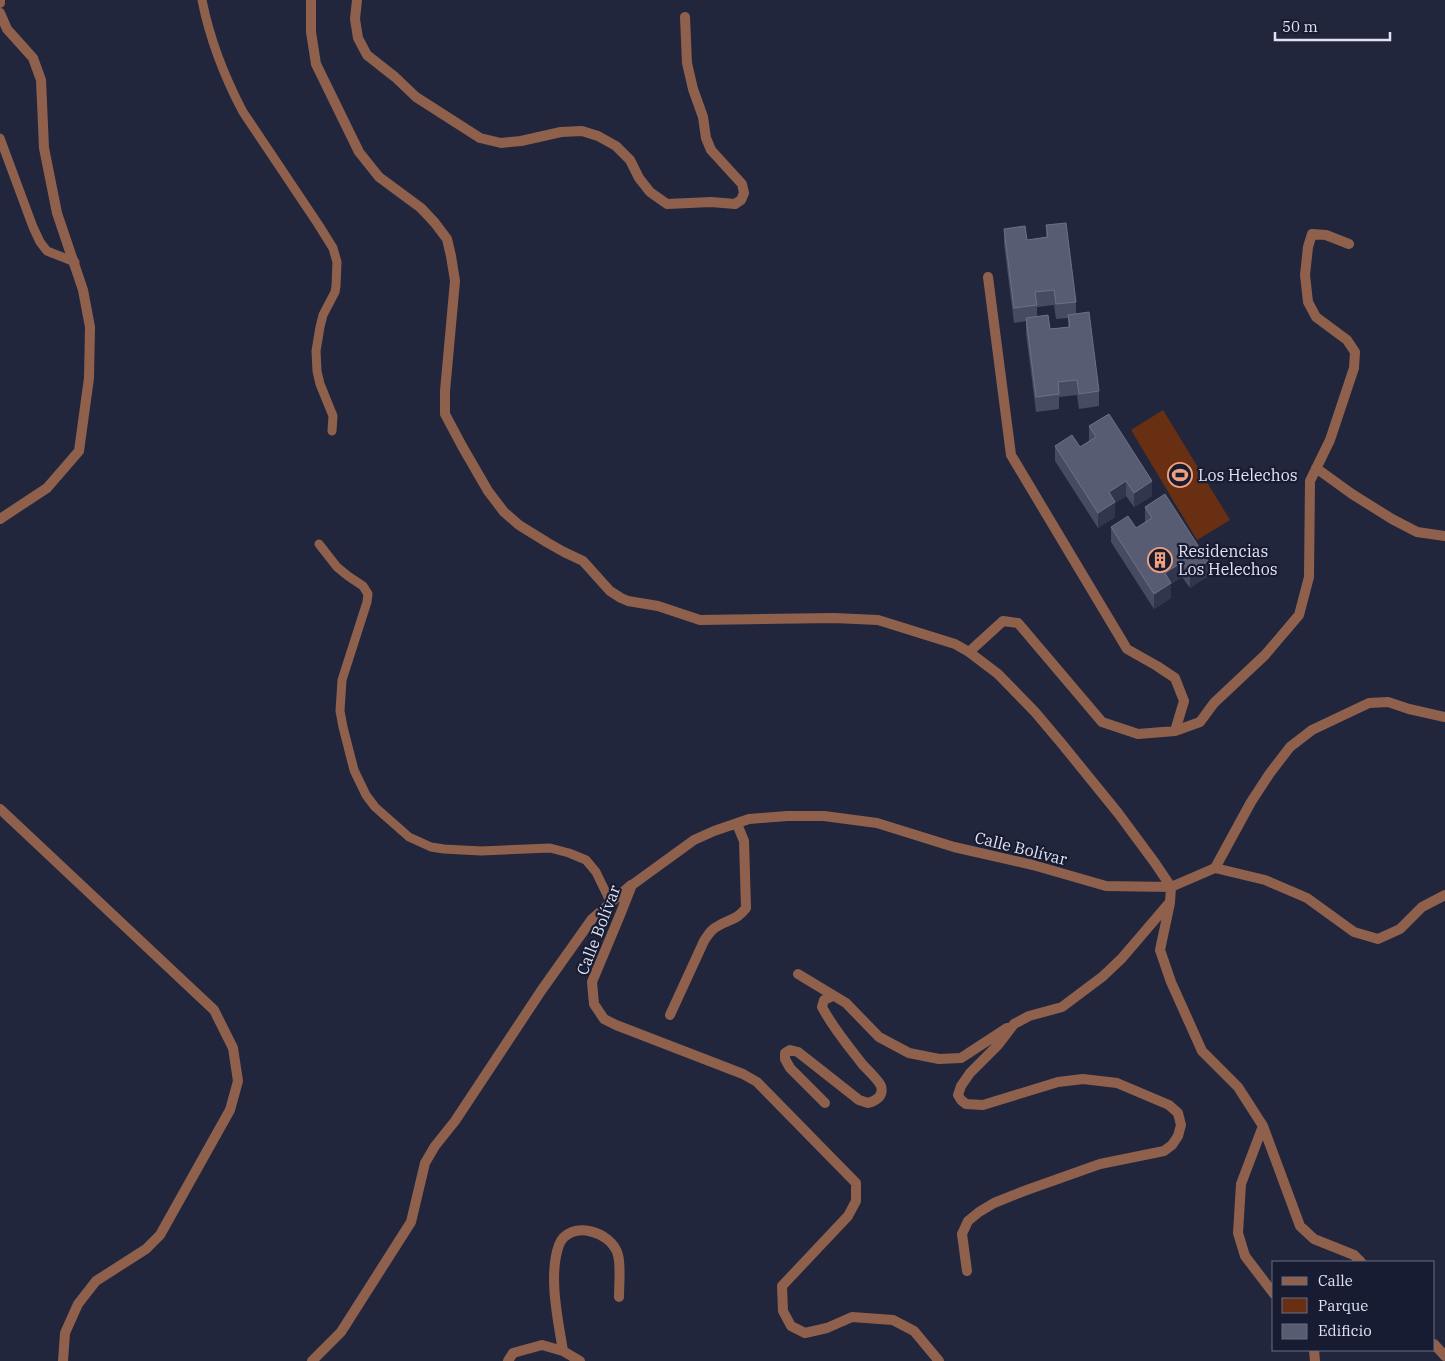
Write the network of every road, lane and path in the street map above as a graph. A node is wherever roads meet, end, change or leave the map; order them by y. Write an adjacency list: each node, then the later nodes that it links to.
1 (202, 0): 10 (lane)
2 (311, 0): 15 (street)
3 (357, 0): 5 (street)
4 (0, 13): 8 (street)
5 (685, 17)
6 (0, 138): 8 (lane)
7 (1349, 244): 11 (street)
8 (75, 262): 12 (street)
9 (988, 276): 17 (street)
10 (332, 431)
11 (1316, 468): 13 (street); 17 (street)
12 (0, 519)
13 (1445, 536)
14 (319, 544): 25 (lane)
15 (969, 652): 17 (street); 22 (street)
16 (1445, 717): 20 (street)
17 (1175, 731)
18 (0, 809): 39 (street)
19 (737, 824): 21 (street, Calle Bolívar); 22 (street, Calle Bolívar); 28 (street)
20 (1215, 868): 22 (street, Calle Bolívar); 23 (street)
21 (632, 885): 25 (street); 43 (street, Calle Bolívar)
22 (1171, 887): 24 (street)
23 (1445, 895)
24 (1170, 902): 29 (street); 31 (street)
25 (611, 903): 40 (street)
26 (798, 974): 27 (street)
27 (833, 996): 29 (street); 30 (street)
28 (670, 1015)
29 (1014, 1024): 33 (street)
30 (825, 1103)
31 (1263, 1126): 32 (street); 34 (street)
32 (1360, 1261)
33 (967, 1271)
34 (1272, 1291)
35 (619, 1297): 37 (street)
36 (1435, 1345): 38 (street)
37 (563, 1352): 41 (street); 42 (street)
38 (1445, 1356)
39 (63, 1361)
40 (312, 1361)
41 (508, 1361)
42 (580, 1361)
43 (939, 1361)

